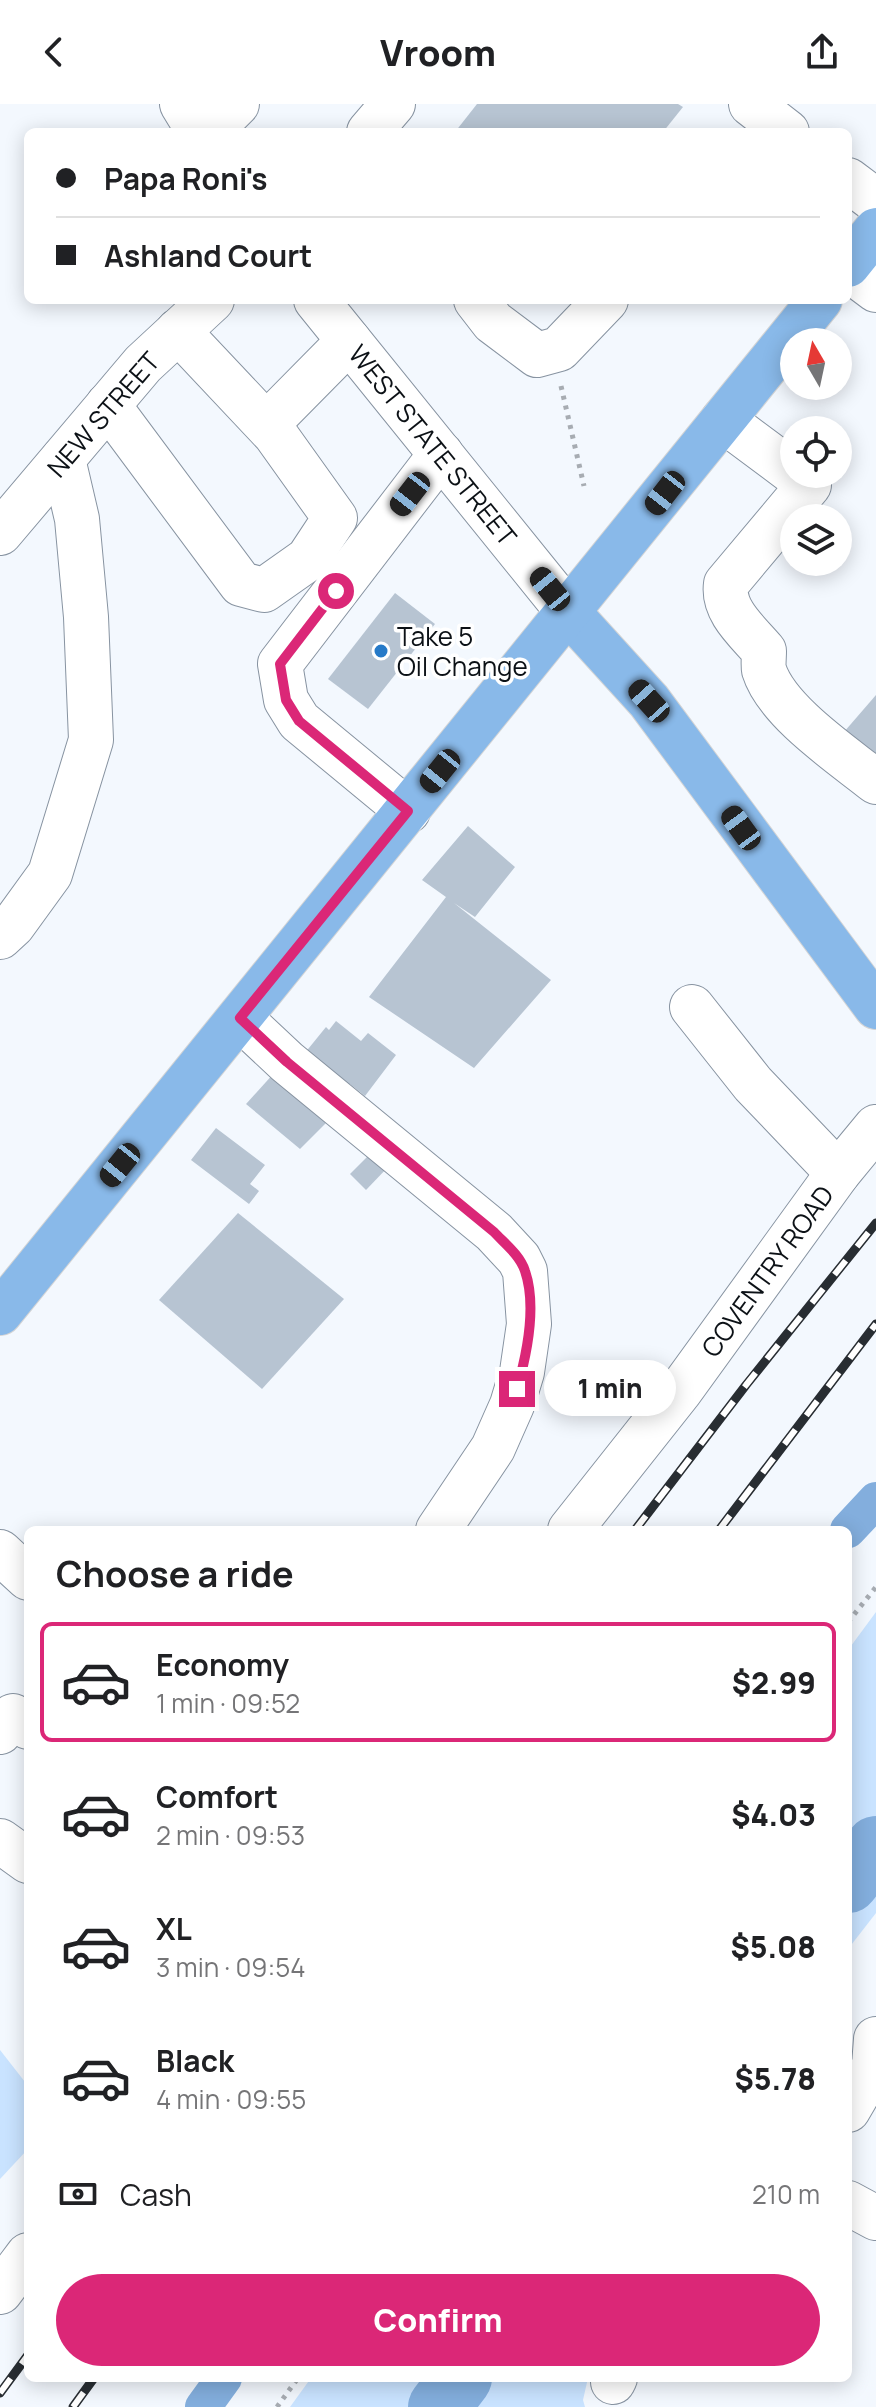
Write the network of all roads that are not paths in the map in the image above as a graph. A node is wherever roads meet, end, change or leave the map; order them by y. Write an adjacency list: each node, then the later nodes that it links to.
1 (182, 104): 4 (street)
2 (237, 104): 5 (street)
3 (393, 104): 6 (street)
4 (197, 128)
5 (213, 128)
6 (372, 128)
7 (852, 183): 8 (street)
8 (876, 201)
9 (876, 230): 10 (main road)
10 (852, 262)
11 (852, 270): 12 (street)
12 (876, 290)
13 (208, 304): 18 (street, NEW STREET)
14 (319, 304): 19 (street, WEST STATE STREET)
15 (479, 304): 16 (street)
16 (602, 304)
17 (817, 304): 21 (main road)
18 (178, 331): 20 (street, NEW STREET); 22 (street)
19 (349, 341): 22 (street); 23 (street, WEST STATE STREET)
20 (108, 405): 22 (street); 24 (street, NEW STREET)
21 (723, 420): 25 (street); 28 (main road)
22 (267, 424)
23 (441, 454): 28 (street, WEST STATE STREET); 30 (street)
24 (63, 459): 27 (street, NEW STREET); 31 (street)
25 (780, 463)
26 (806, 488): 29 (street)
27 (0, 533)
28 (569, 613): 30 (main road); 33 (main road, WEST STATE STREET)
29 (876, 782)
30 (408, 811): 34 (main road)
31 (0, 937)
32 (692, 1007): 36 (street)
33 (876, 1007)
34 (240, 1018): 37 (main road); 38 (street)
35 (876, 1127): 36 (street, COVENTRY ROAD)
36 (838, 1173): 39 (street, COVENTRY ROAD)
37 (0, 1313)
38 (441, 1526)
39 (573, 1526)
40 (0, 1552): 41 (street)
41 (24, 1574)
42 (24, 1724): 43 (street)
43 (0, 1732)
44 (0, 1841): 45 (street)
45 (24, 1858)
46 (876, 2005): 47 (street)
47 (852, 2036)
48 (876, 2039): 49 (street)
49 (852, 2103)
50 (852, 2205): 51 (street)
51 (876, 2218)
52 (24, 2260): 53 (street)
53 (0, 2292)

